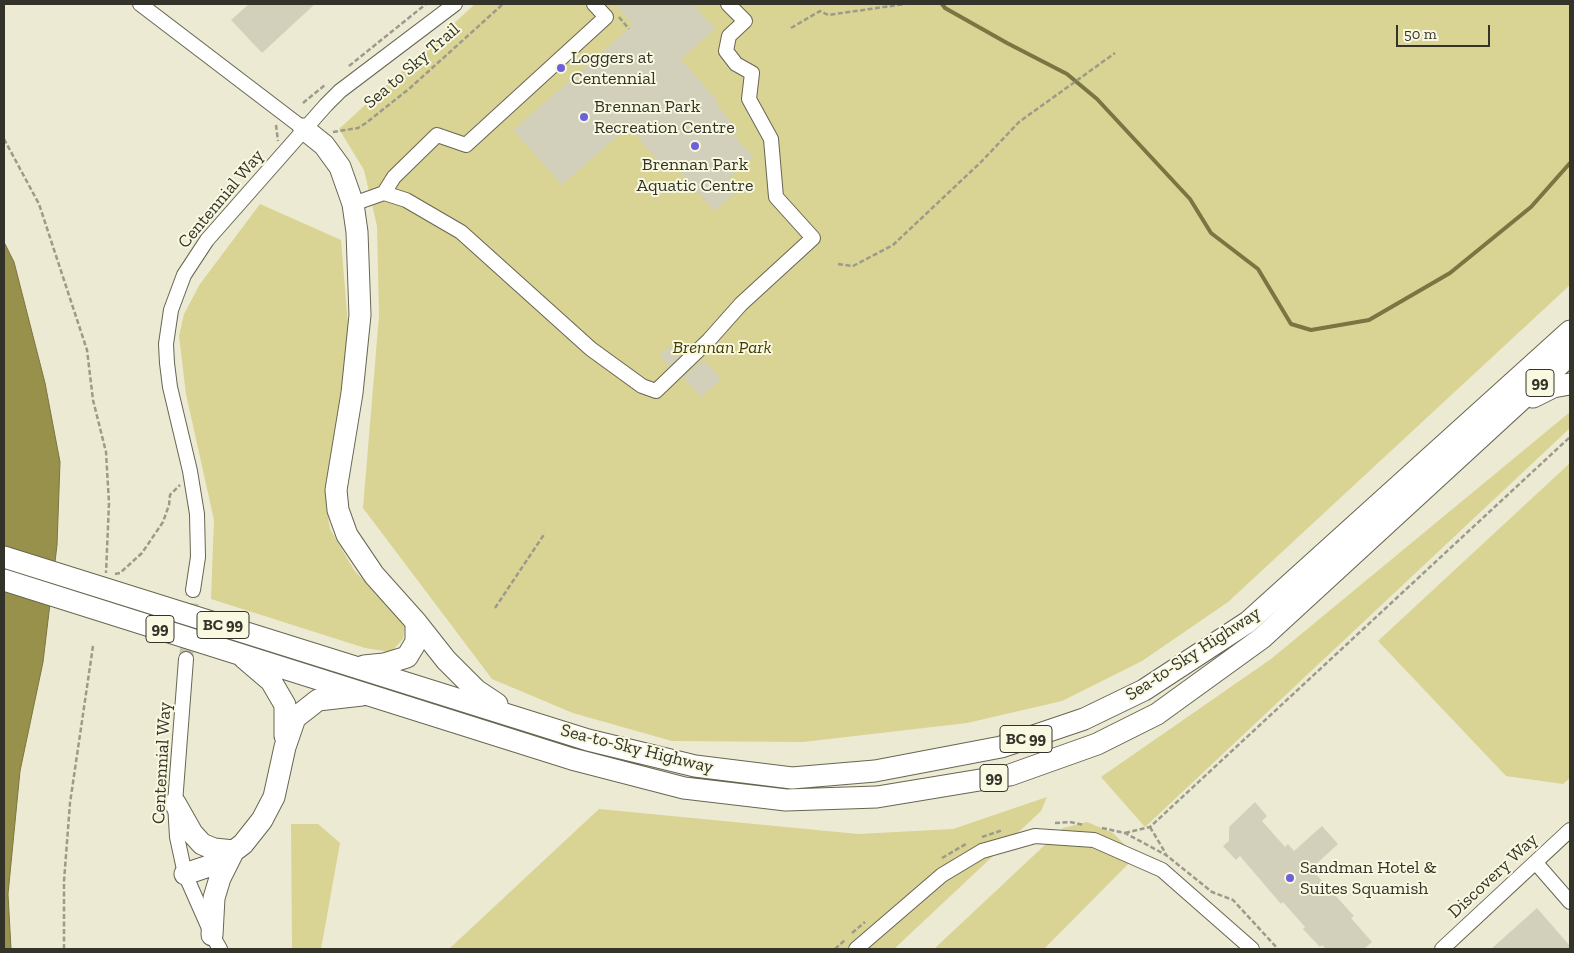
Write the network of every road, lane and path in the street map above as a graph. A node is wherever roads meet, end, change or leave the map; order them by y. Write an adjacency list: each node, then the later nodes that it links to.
1 (140, 4): 14 (street)
2 (426, 4): 10 (path)
3 (455, 4): 14 (street, Centennial Way)
4 (503, 4): 15 (path, Sea to Sky Trail)
5 (594, 4): 18 (street)
6 (728, 4): 18 (street)
7 (905, 4): 8 (path)
8 (791, 28)
9 (1115, 53): 20 (path)
10 (349, 66)
11 (326, 85): 12 (path)
12 (303, 104)
13 (274, 121): 17 (path)
14 (304, 129): 19 (highway); 30 (street, Centennial Way)
15 (330, 132)
16 (4, 138): 28 (path)
17 (277, 145)
18 (384, 193): 19 (street)
19 (353, 204): 32 (highway)
20 (838, 264)
21 (1569, 341): 23 (highway, 99); 38 (highway, Sea-to-Sky Highway / BC 99)
22 (1570, 384): 23 (highway)
23 (1509, 411): 37 (highway, Sea-to-Sky Highway / 99)
24 (1570, 437): 43 (path)
25 (183, 483): 28 (path)
26 (545, 533): 31 (path)
27 (4, 557): 28 (highway, Sea-to-Sky Highway)
28 (98, 577): 36 (highway, Sea-to-Sky Highway / BC 99)
29 (4, 580): 34 (highway, Sea-to-Sky Highway / 99)
30 (193, 590)
31 (495, 608)
32 (416, 622): 36 (highway); 38 (highway)
33 (93, 646): 58 (path)
34 (235, 652): 37 (highway, Sea-to-Sky Highway / 99); 39 (highway)
35 (186, 659): 40 (street, Centennial Way)
36 (357, 667): 38 (highway, Sea-to-Sky Highway / BC 99)
37 (370, 694): 39 (highway)
38 (514, 715)
39 (285, 747): 50 (highway)
40 (175, 803): 50 (highway); 54 (street, Centennial Way)
41 (1050, 824): 42 (path)
42 (1088, 826)
43 (1150, 827): 47 (path); 51 (path)
44 (1011, 828): 48 (path)
45 (1098, 828): 47 (path)
46 (1570, 830): 53 (street, Discovery Way)
47 (1125, 833): 51 (path)
48 (977, 839)
49 (969, 843): 52 (path)
50 (234, 851): 54 (highway); 57 (highway)
51 (1166, 855): 62 (path)
52 (940, 860)
53 (1536, 862): 55 (street); 63 (street, Discovery Way)
54 (184, 874): 57 (street, Centennial Way)
55 (1570, 902)
56 (869, 919): 59 (path)
57 (216, 942)
58 (64, 949)
59 (835, 949)
60 (856, 949): 61 (street)
61 (1252, 949)
62 (1278, 949)
63 (1442, 949)

